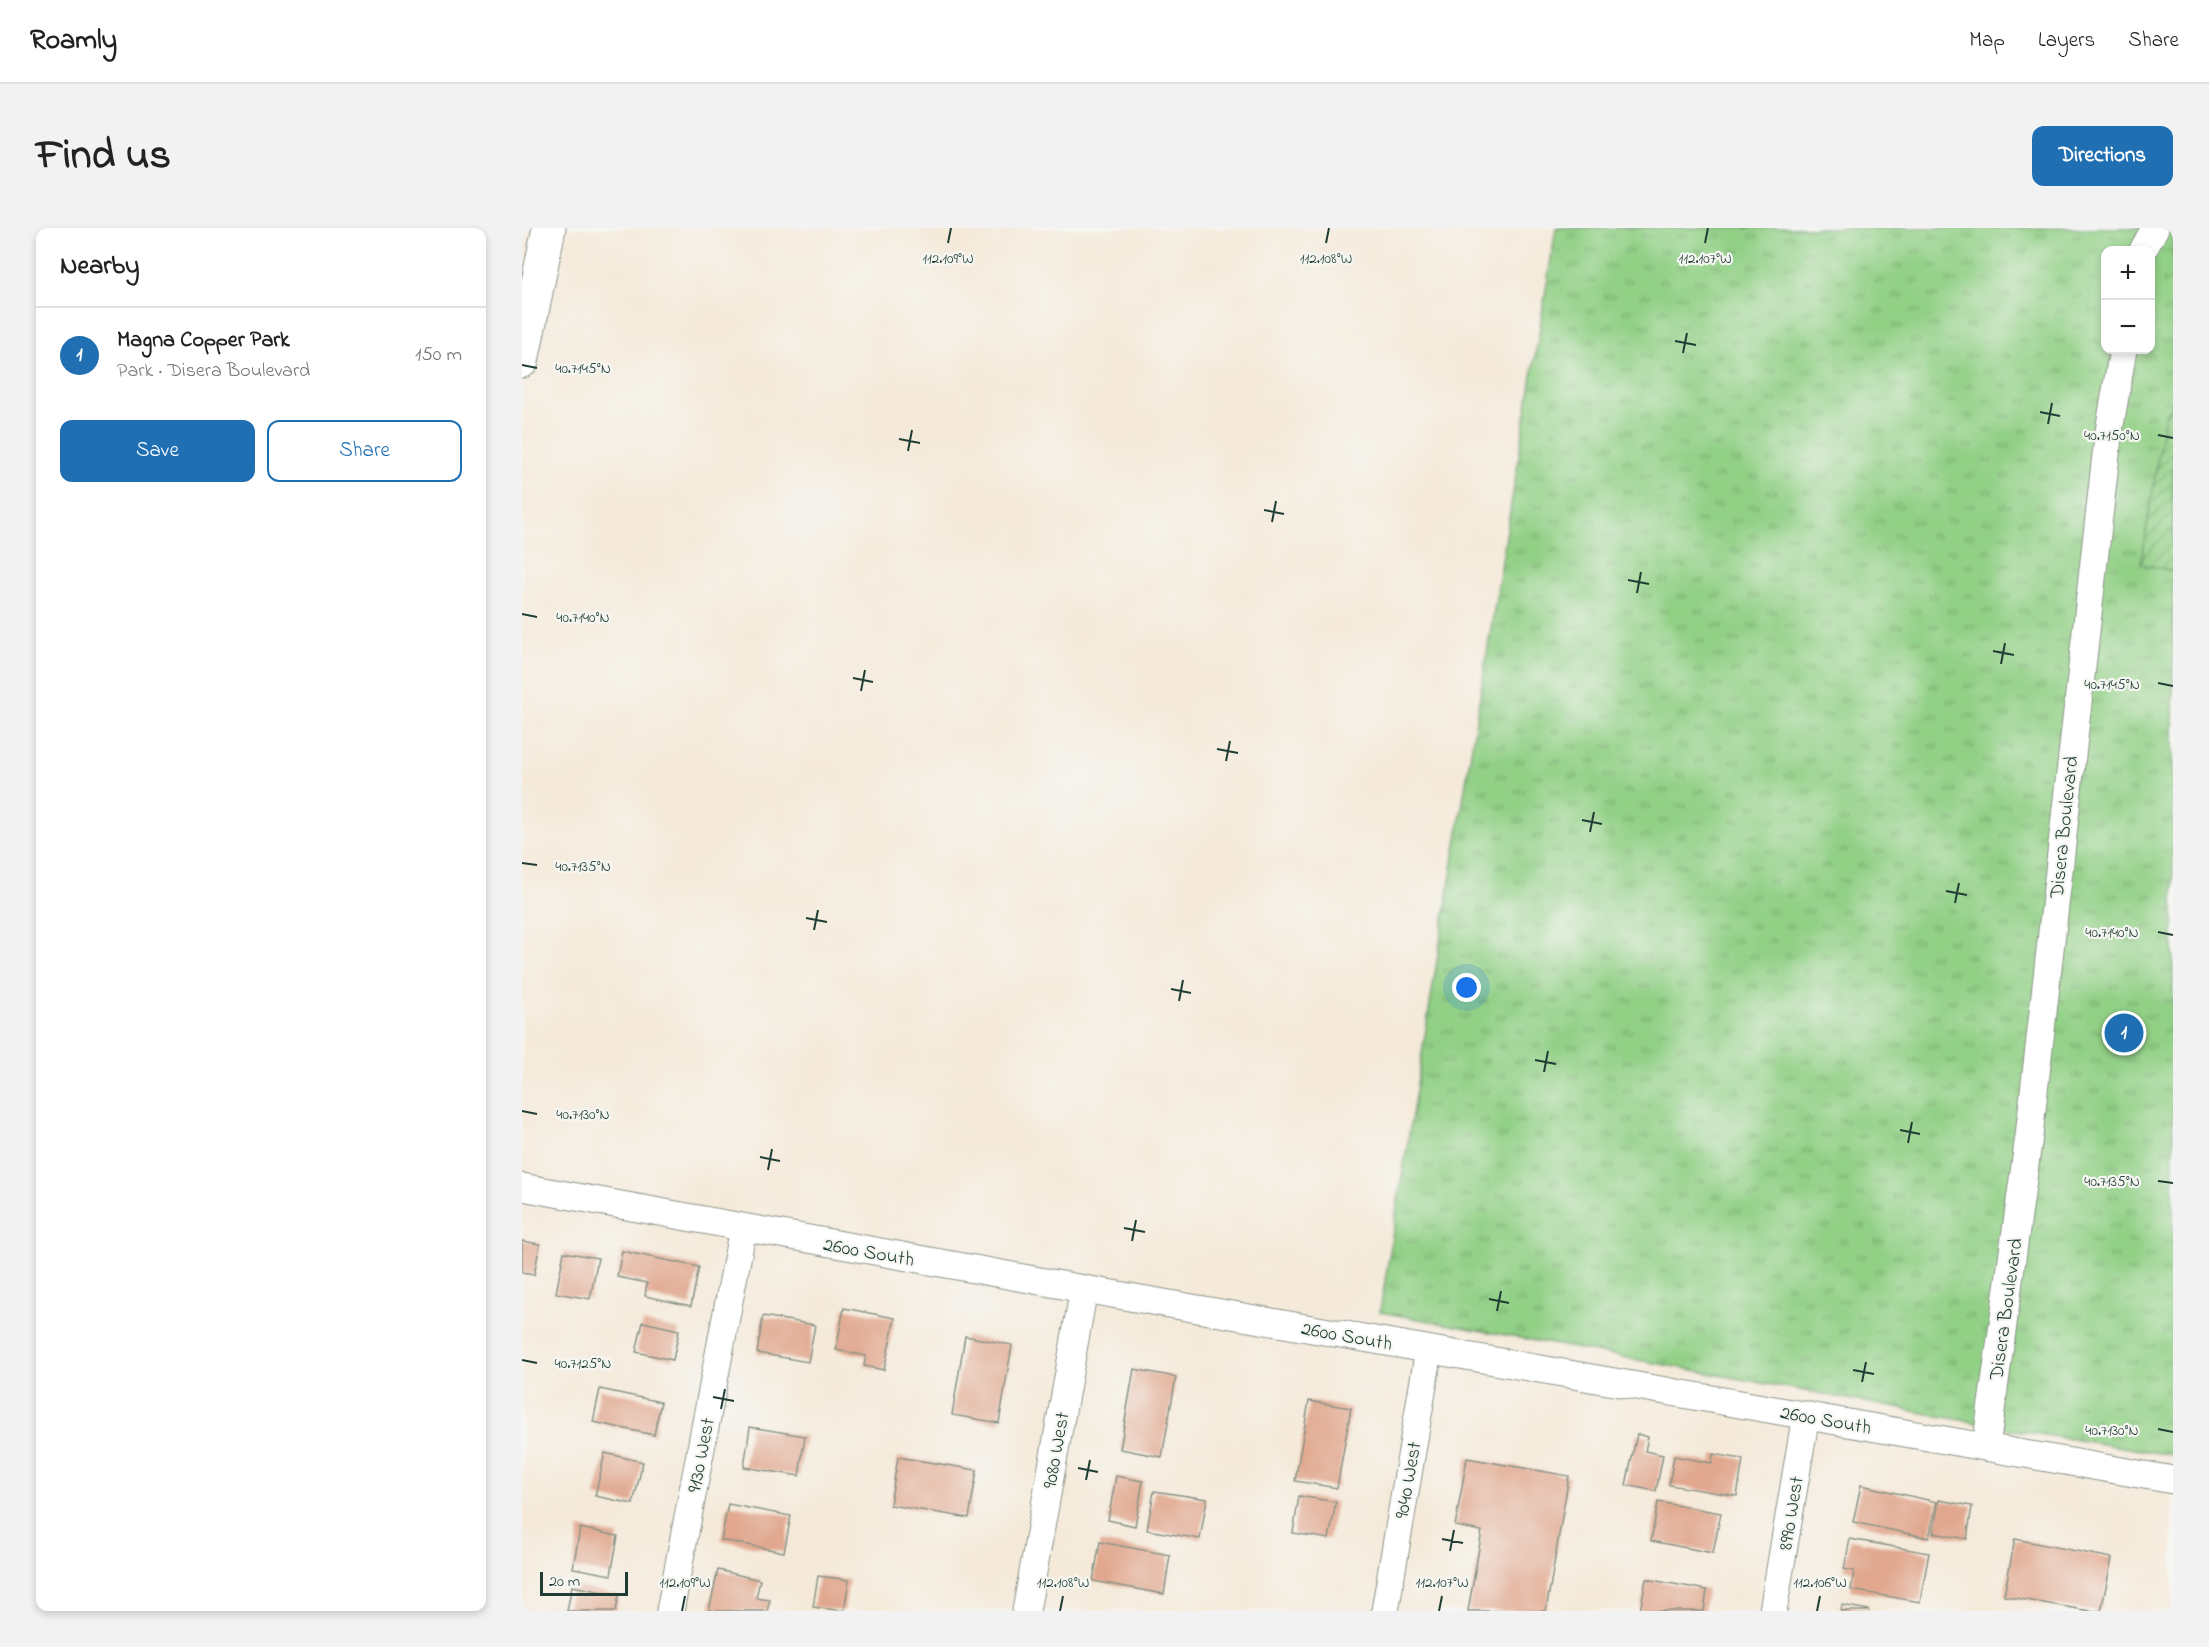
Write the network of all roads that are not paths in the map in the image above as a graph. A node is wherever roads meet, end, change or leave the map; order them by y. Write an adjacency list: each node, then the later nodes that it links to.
1 (549, 228): 5 (street)
2 (2155, 228): 3 (street)
3 (2145, 246)
4 (2121, 354): 11 (street, Disera Boulevard)
5 (522, 361)
6 (522, 1187): 7 (street, 2600 South)
7 (743, 1228): 8 (street, 2600 South); 13 (street, 9130 West)
8 (1084, 1289): 9 (street, 2600 South); 14 (street, 9080 West)
9 (1430, 1350): 10 (street, 2600 South); 15 (street, 9040 West)
10 (1806, 1415): 11 (street, 2600 South); 16 (street, 8990 West)
11 (1986, 1447): 12 (street, 2600 South)
12 (2173, 1480)
13 (670, 1611)
14 (1026, 1611)
15 (1384, 1611)
16 (1773, 1611)

